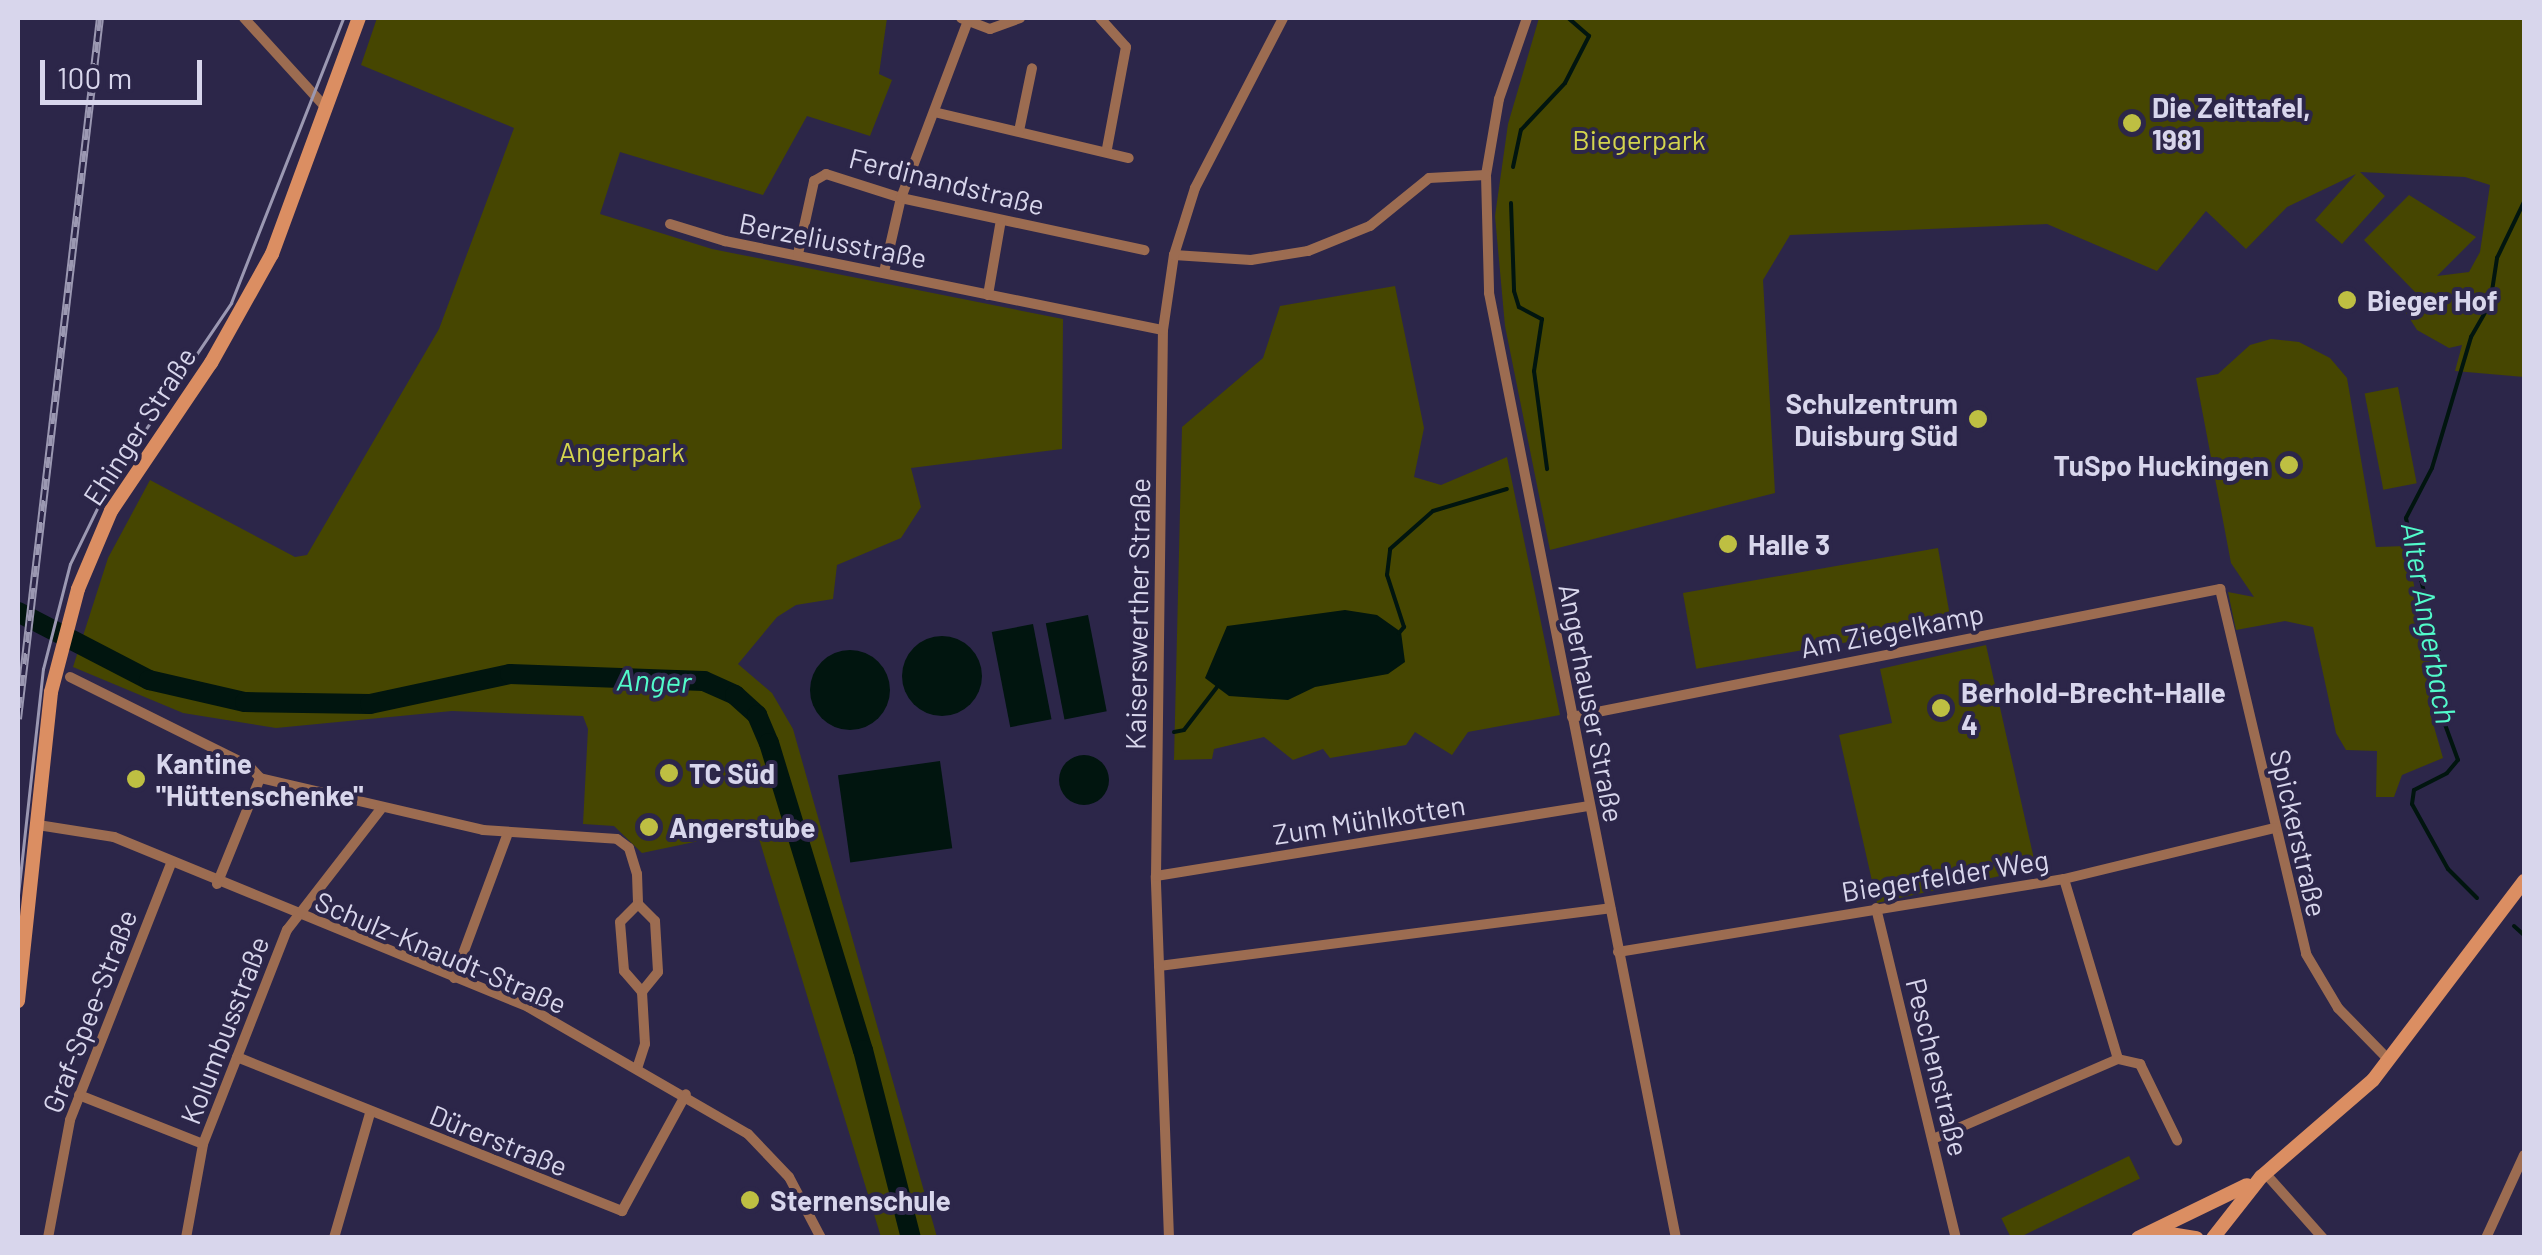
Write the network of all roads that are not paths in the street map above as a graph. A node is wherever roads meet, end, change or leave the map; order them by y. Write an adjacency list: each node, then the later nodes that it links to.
1 (244, 18): 9 (street)
2 (360, 18): 9 (street, Ehinger Straße)
3 (1020, 18): 7 (street)
4 (1100, 18): 12 (street)
5 (1282, 18): 20 (street, Kaiserswerther Straße)
6 (1527, 18): 14 (street, Angerhauser Straße)
7 (964, 20): 10 (street)
8 (1032, 68): 11 (street)
9 (327, 109): 30 (street, Ehinger Straße)
10 (934, 112): 11 (street); 15 (street)
11 (1020, 131): 12 (street)
12 (1107, 149): 13 (street)
13 (1129, 158)
14 (1486, 175): 20 (street); 26 (street, Angerhauser Straße)
15 (901, 198): 16 (street, Ferdinandstraße); 19 (street, Ferdinandstraße); 21 (street)
16 (1001, 220): 18 (street, Ferdinandstraße); 22 (street)
17 (670, 224): 19 (street, Berzeliusstraße)
18 (1144, 250)
19 (798, 254): 21 (street, Berzeliusstraße)
20 (1174, 255): 23 (street, Kaiserswerther Straße)
21 (884, 272): 22 (street, Berzeliusstraße)
22 (988, 294): 23 (street, Berzeliusstraße)
23 (1163, 330): 34 (street, Kaiserswerther Straße)
24 (2220, 589): 26 (street, Am Ziegelkamp); 31 (street, Spickerstraße)
25 (70, 678): 27 (street)
26 (1572, 717): 28 (street, Angerhauser Straße)
27 (260, 778): 29 (street); 37 (street)
28 (1589, 806): 34 (street, Zum Mühlkotten); 39 (street, Angerhauser Straße)
29 (381, 810): 32 (street); 41 (street, Kolumbusstraße)
30 (38, 825): 33 (street, Schulz-Knaudt-Straße); 46 (street, Ehinger Straße)
31 (2275, 828): 35 (street, Biegerfelder Weg); 49 (street, Spickerstraße)
32 (508, 833): 38 (street); 44 (street)
33 (171, 863): 37 (street, Schulz-Knaudt-Straße); 52 (street, Graf-Spee-Straße)
34 (1156, 876): 43 (street, Kaiserswerther Straße)
35 (2064, 879): 40 (street, Biegerfelder Weg); 48 (street)
36 (2524, 881): 49 (street)
37 (217, 884): 41 (street, Schulz-Knaudt-Straße)
38 (638, 904): 45 (street); 45 (street)
39 (1610, 908): 42 (street, Angerhauser Straße); 43 (street)
40 (1876, 908): 42 (street, Biegerfelder Weg); 54 (street, Peschenstraße)
41 (298, 915): 44 (street, Schulz-Knaudt-Straße); 47 (street, Kolumbusstraße)
42 (1618, 952): 65 (street, Angerhauser Straße)
43 (1159, 966): 64 (street, Kaiserswerther Straße)
44 (454, 978): 50 (street, Schulz-Knaudt-Straße)
45 (642, 992): 50 (street)
46 (18, 1001)
47 (237, 1057): 53 (street, Dürerstraße); 56 (street, Kolumbusstraße)
48 (2118, 1059): 54 (street); 55 (street)
49 (2389, 1060): 58 (street)
50 (637, 1069): 51 (street, Schulz-Knaudt-Straße)
51 (686, 1094): 53 (street, Dürerstraße); 63 (street, Schulz-Knaudt-Straße)
52 (79, 1095): 56 (street); 60 (street, Graf-Spee-Straße)
53 (370, 1113): 62 (street)
54 (1933, 1139): 66 (street, Peschenstraße)
55 (2176, 1140)
56 (203, 1144): 61 (street, Kolumbusstraße)
57 (2524, 1155): 70 (street)
58 (2263, 1175): 59 (street); 68 (street); 69 (street)
59 (2145, 1235): 67 (street)
60 (48, 1238)
61 (186, 1238)
62 (334, 1238)
63 (821, 1238)
64 (1169, 1238)
65 (1676, 1238)
66 (1956, 1238)
67 (2198, 1238)
68 (2213, 1238)
69 (2322, 1238)
70 (2486, 1238)

